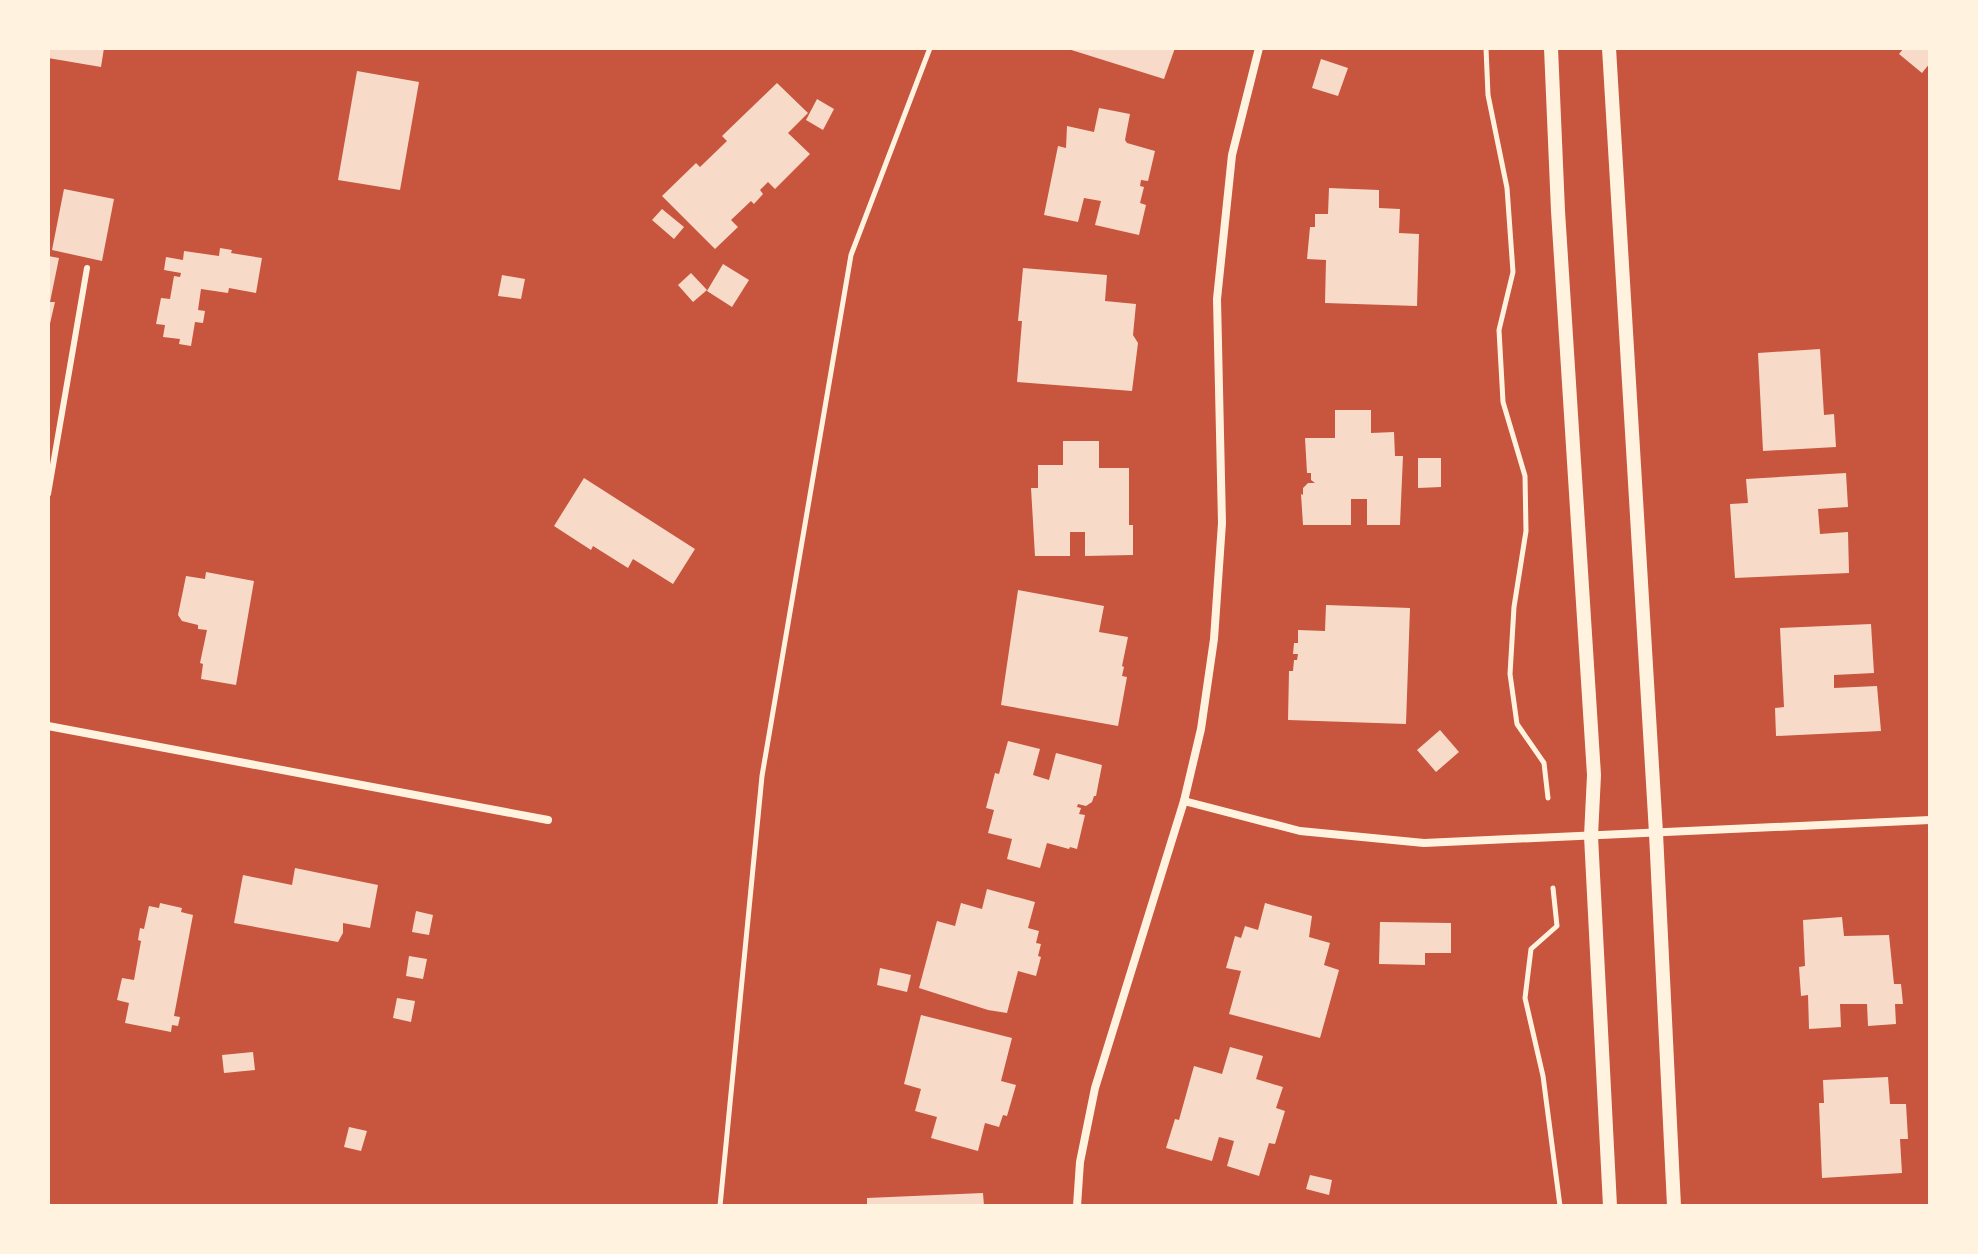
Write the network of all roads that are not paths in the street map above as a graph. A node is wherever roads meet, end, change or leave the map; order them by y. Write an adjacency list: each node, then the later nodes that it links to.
1 (1259, 48): 7 (street)
2 (1551, 48): 11 (street)
3 (1609, 48): 10 (street)
4 (87, 268): 5 (lane)
5 (48, 494)
6 (48, 726): 8 (street)
7 (1184, 801): 11 (street); 12 (street)
8 (548, 820)
9 (1930, 820): 10 (street)
10 (1656, 833): 11 (street); 14 (street)
11 (1591, 836): 13 (street)
12 (1077, 1206)
13 (1610, 1206)
14 (1674, 1206)

